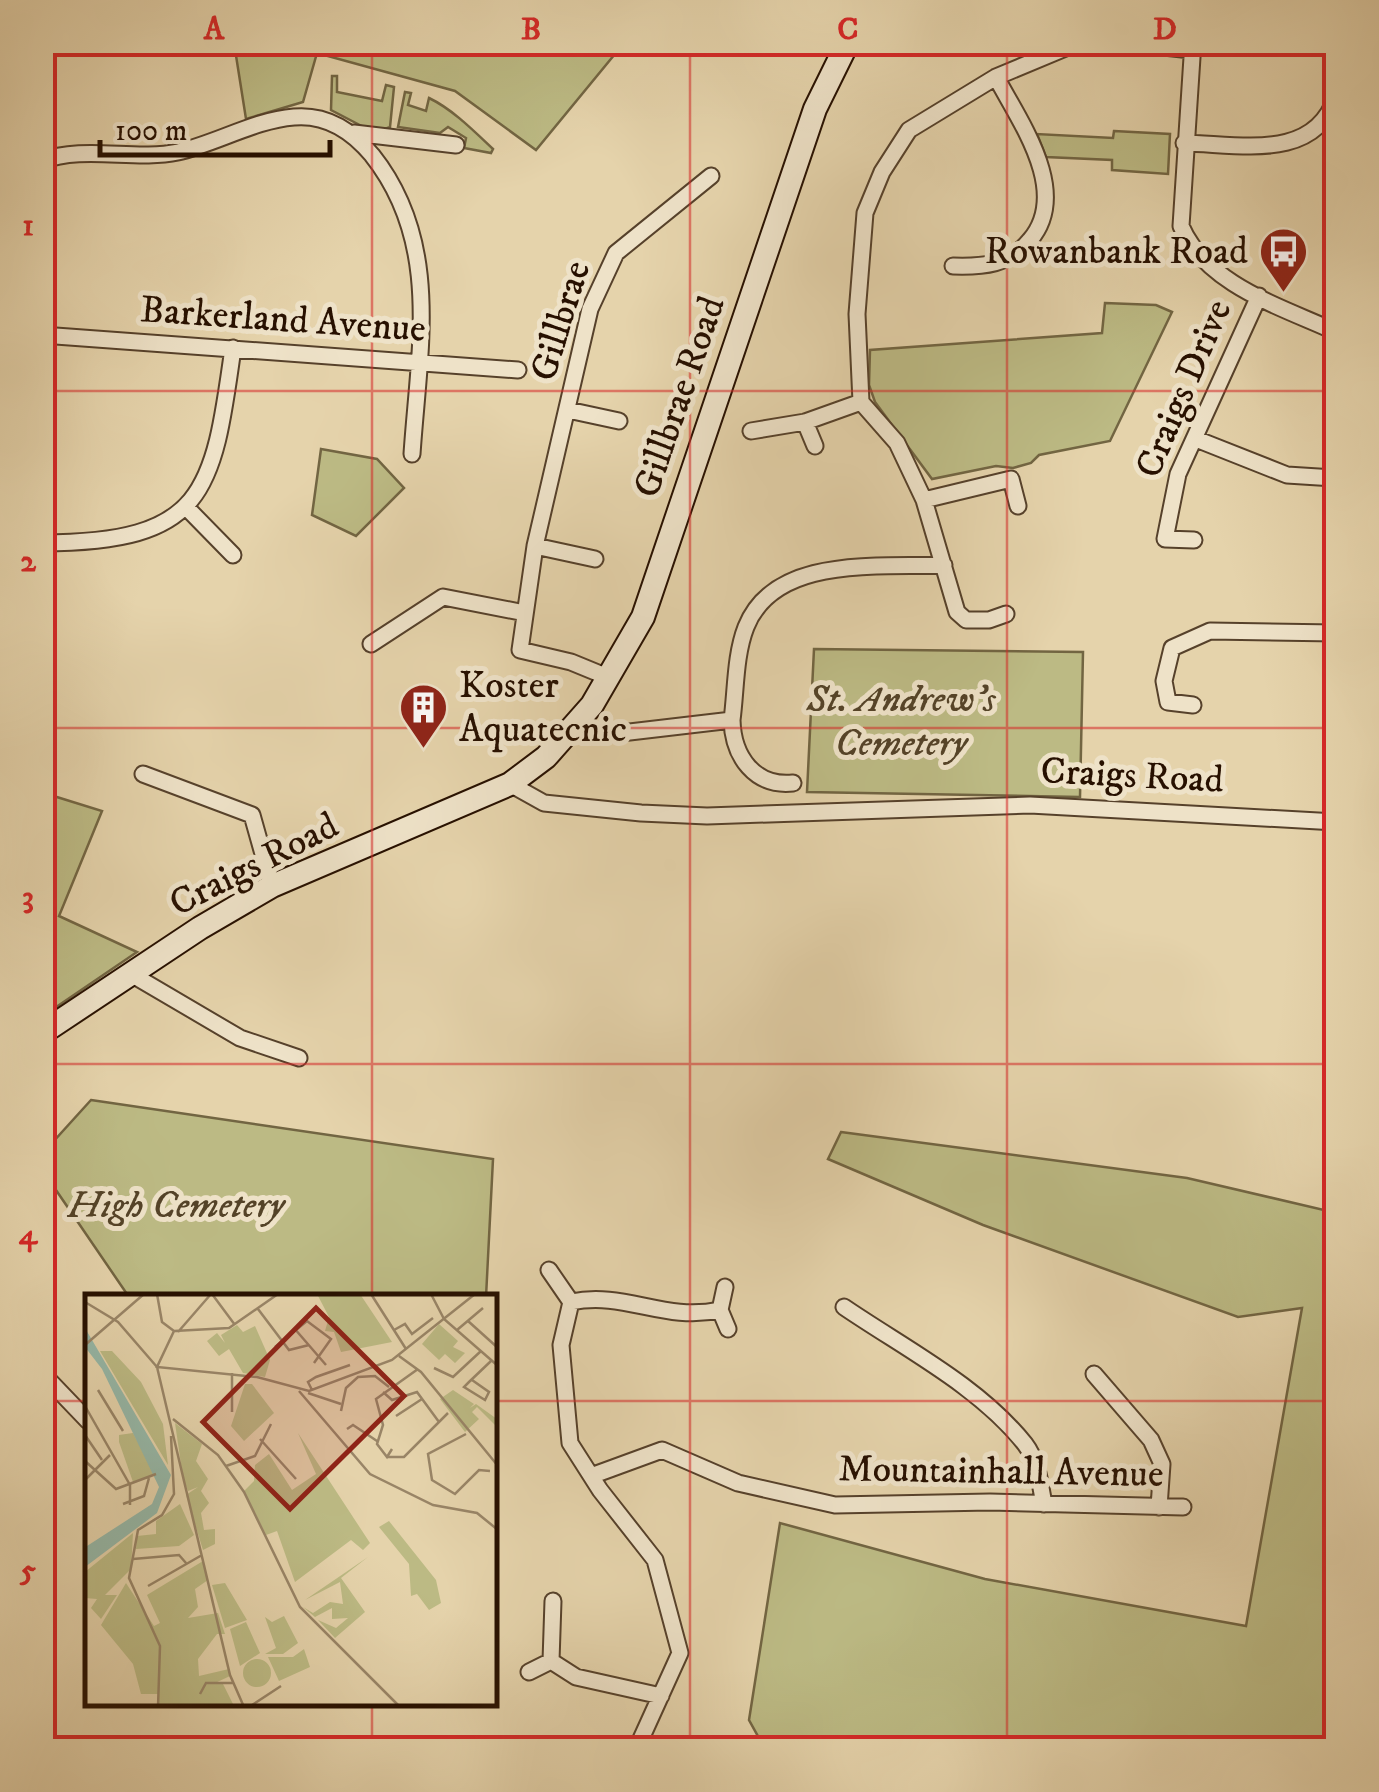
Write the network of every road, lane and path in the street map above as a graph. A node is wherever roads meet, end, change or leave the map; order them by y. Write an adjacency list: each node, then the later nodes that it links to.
1 (848, 42): 43 (street, Gillbrae Road)
2 (1108, 42): 5 (street)
3 (1118, 42): 4 (street)
4 (1192, 46): 8 (street)
5 (996, 77): 12 (street); 19 (street)
6 (1336, 97): 8 (street)
7 (354, 133): 9 (street); 10 (street); 17 (street)
8 (1184, 143): 13 (street)
9 (456, 145)
10 (42, 161)
11 (711, 176): 20 (street, Gillbrae)
12 (954, 266)
13 (1259, 296): 14 (street); 24 (street, Craigs Drive)
14 (1336, 332)
15 (42, 334): 16 (street, Barkerland Avenue)
16 (233, 348): 17 (street, Barkerland Avenue); 32 (street)
17 (419, 363): 18 (street, Barkerland Avenue); 26 (street)
18 (518, 370)
19 (860, 402): 22 (street); 30 (street)
20 (568, 410): 21 (street, Gillbrae); 35 (street, Gillbrae)
21 (618, 421)
22 (805, 422): 23 (street); 25 (street)
23 (751, 431)
24 (1196, 439): 27 (street); 33 (street, Craigs Drive)
25 (815, 446)
26 (412, 454)
27 (1304, 476): 28 (street); 29 (street)
28 (1334, 478)
29 (1302, 495)
30 (924, 500): 31 (street); 38 (street)
31 (1018, 506)
32 (186, 508): 34 (street); 36 (street)
33 (1194, 540)
34 (42, 543)
35 (535, 546): 37 (street); 39 (street, Gillbrae)
36 (232, 555)
37 (596, 559)
38 (944, 564): 40 (street); 45 (street)
39 (524, 613): 42 (street); 43 (street, Gillbrae)
40 (1006, 614)
41 (1336, 633): 44 (street)
42 (371, 644)
43 (610, 678): 47 (street, Gillbrae Road)
44 (1194, 705)
45 (732, 720): 46 (street); 49 (street)
46 (604, 735)
47 (546, 756): 50 (street, Craigs Road)
48 (143, 774): 52 (street)
49 (793, 783)
50 (510, 784): 51 (street, Craigs Road); 52 (street, Craigs Road)
51 (1336, 822)
52 (272, 886): 53 (street, Craigs Road)
53 (131, 974): 54 (street, Craigs Road); 55 (street)
54 (42, 1033)
55 (299, 1058)
56 (549, 1270): 58 (street)
57 (725, 1287): 60 (street)
58 (571, 1302): 60 (street); 65 (street)
59 (844, 1307): 66 (street)
60 (720, 1310): 61 (street)
61 (728, 1329)
62 (42, 1373): 64 (street)
63 (1094, 1374): 67 (street)
64 (85, 1418)
65 (591, 1476): 66 (street, Mountainhall Avenue); 72 (street)
66 (1044, 1504): 67 (street, Mountainhall Avenue)
67 (1159, 1506): 68 (street, Mountainhall Avenue)
68 (1183, 1508)
69 (552, 1601): 70 (street)
70 (552, 1662): 71 (street); 72 (street)
71 (529, 1672)
72 (660, 1696): 73 (street)
73 (636, 1750)

